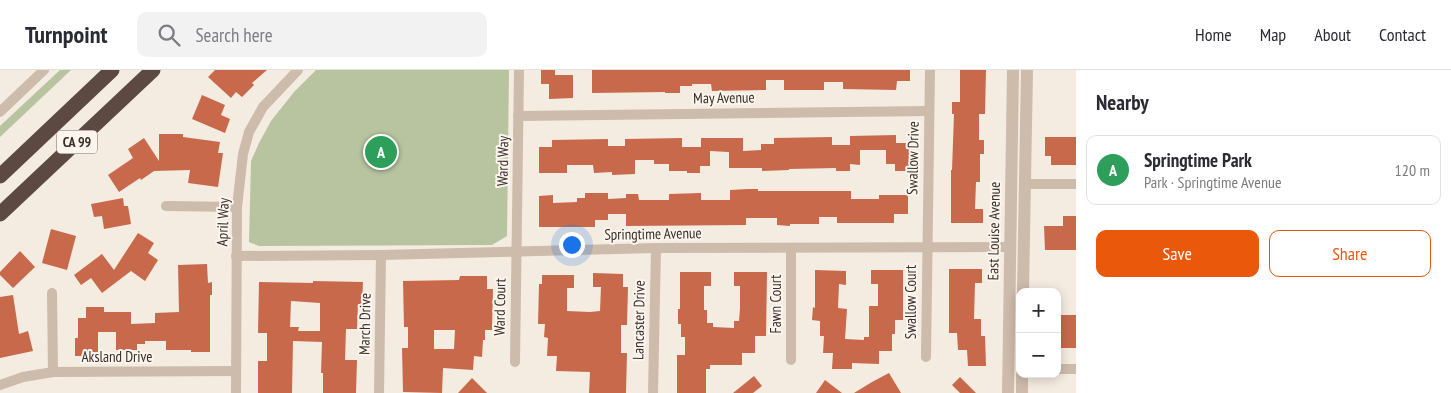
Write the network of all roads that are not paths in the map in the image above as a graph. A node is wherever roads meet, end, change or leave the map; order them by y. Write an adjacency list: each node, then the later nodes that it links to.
1 (44, 70): 10 (street)
2 (112, 70): 12 (highway, CA 99)
3 (153, 70): 17 (highway, CA 99)
4 (298, 70): 16 (street, April Way)
5 (519, 70): 11 (street, Ward Way)
6 (930, 70): 9 (street, Swallow Drive)
7 (1013, 70): 19 (street, East Louise Avenue)
8 (1027, 70): 13 (street, East Louise Avenue)
9 (929, 111): 11 (street, May Avenue); 18 (street, Swallow Drive)
10 (0, 112)
11 (518, 116): 22 (street, Ward Way)
12 (0, 176)
13 (1026, 184): 14 (street); 25 (street, East Louise Avenue)
14 (1076, 184)
15 (166, 206): 16 (street)
16 (237, 207): 24 (street, April Way)
17 (0, 214)
18 (927, 247): 19 (street, Springtime Avenue); 21 (street, Springtime Avenue); 27 (street, Swallow Court)
19 (1010, 247): 30 (street, East Louise Avenue)
20 (656, 248): 21 (street, Springtime Avenue); 22 (street, Springtime Avenue); 39 (street, Lancaster Drive)
21 (791, 248): 28 (street, Fawn Court)
22 (516, 252): 23 (street, Springtime Avenue); 29 (street, Ward Court)
23 (381, 255): 24 (street, Springtime Avenue); 38 (street, March Drive)
24 (236, 256): 33 (street, April Way)
25 (1023, 288)
26 (52, 293): 34 (street)
27 (926, 357)
28 (790, 360)
29 (515, 362)
30 (1014, 369): 40 (street, East Louise Avenue)
31 (1061, 369): 32 (street)
32 (1076, 369)
33 (236, 371): 34 (street, Aksland Drive); 37 (street, April Way)
34 (53, 372): 36 (street, Aksland Drive)
35 (1022, 378): 41 (street)
36 (0, 385)
37 (236, 393)
38 (379, 393)
39 (653, 393)
40 (1008, 393)
41 (1022, 393)

